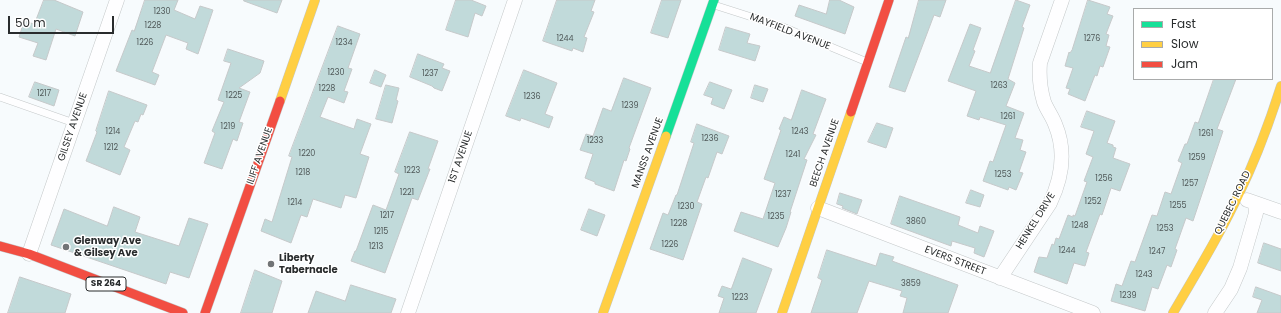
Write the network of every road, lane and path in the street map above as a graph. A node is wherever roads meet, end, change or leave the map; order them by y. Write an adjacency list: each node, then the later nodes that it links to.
1 (117, 0): 10 (street, GILSEY AVENUE)
2 (316, 0): 20 (street, ILIFF AVENUE)
3 (515, 0): 21 (street, 1ST AVENUE)
4 (889, 0): 7 (street, BEECH AVENUE)
5 (1062, 0): 17 (street, HENKEL DRIVE)
6 (713, 2): 7 (lane, MAYFIELD AVENUE); 22 (street, MANSS AVENUE)
7 (867, 62): 13 (street, BEECH AVENUE)
8 (1281, 86): 11 (street, QUEBEC ROAD)
9 (0, 97): 10 (lane)
10 (74, 123): 16 (street, GILSEY AVENUE)
11 (1238, 197): 12 (street); 25 (street, QUEBEC ROAD)
12 (1255, 203): 14 (street); 26 (street, QUEBEC ROAD)
13 (818, 208): 17 (street, EVERS STREET); 23 (street, BEECH AVENUE)
14 (1281, 212)
15 (0, 246): 16 (street, SR 264)
16 (29, 254): 18 (street, SR 264)
17 (1000, 278): 24 (street, EVERS STREET)
18 (152, 308): 19 (street, SR 264)
19 (182, 313)
20 (205, 313)
21 (408, 313)
22 (603, 313)
23 (782, 313)
24 (1093, 313)
25 (1172, 313)
26 (1215, 313)

